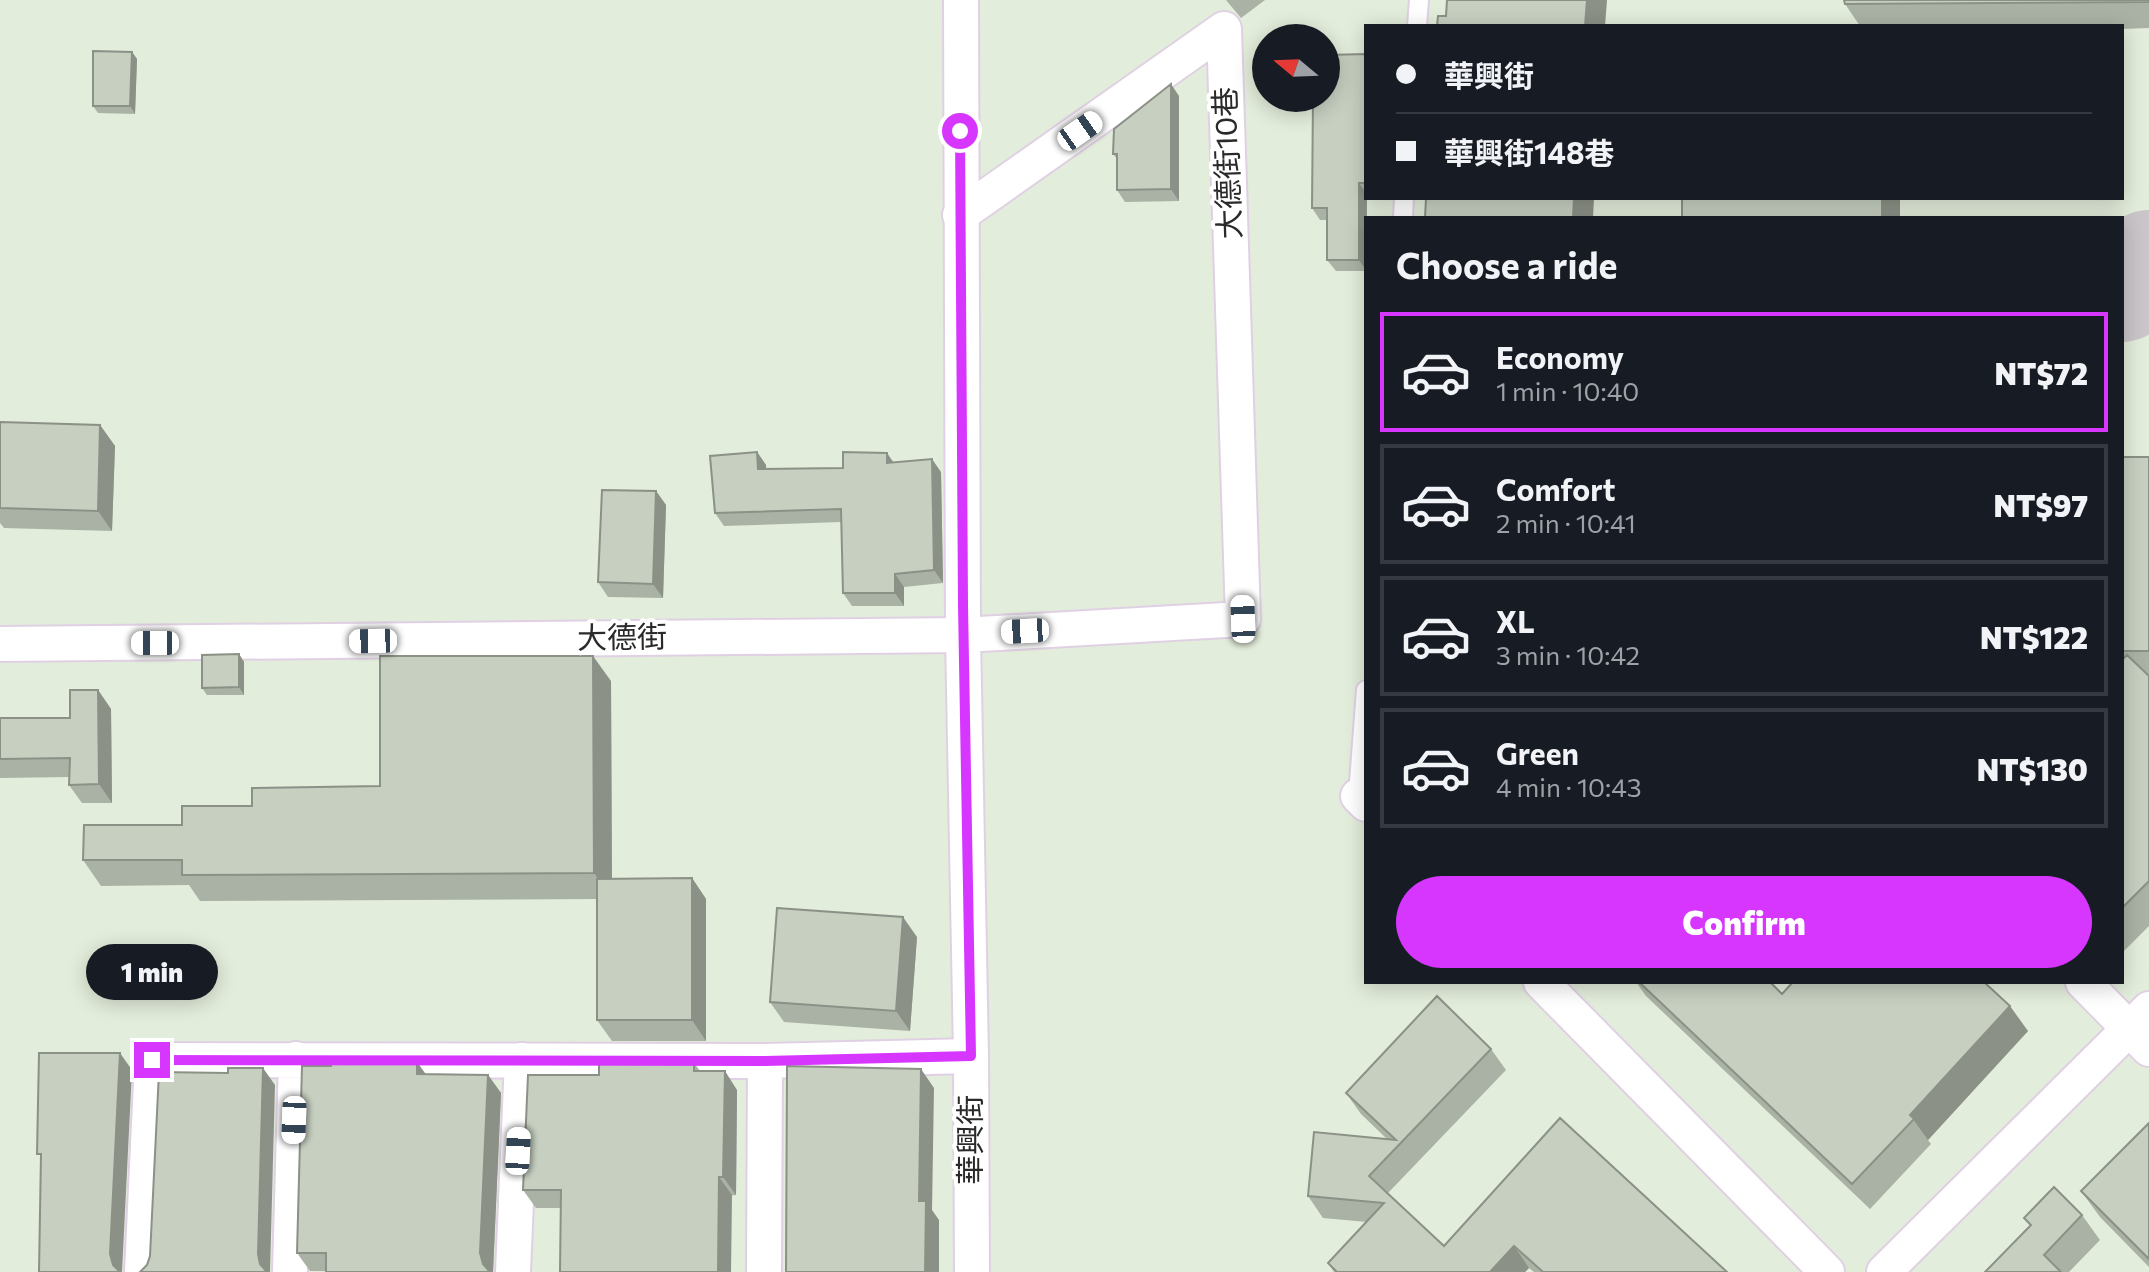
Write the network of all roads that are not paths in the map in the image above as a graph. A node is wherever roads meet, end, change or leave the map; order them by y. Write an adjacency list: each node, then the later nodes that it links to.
1 (961, 0): 4 (street, 華興街)
2 (1419, 0): 3 (lane)
3 (1417, 24)
4 (960, 215): 5 (street, 大德街10巷); 6 (street, 華興街)
5 (1243, 619): 6 (street, 大德街)
6 (963, 635): 7 (street, 大德街); 13 (street, 華興街)
7 (0, 644)
8 (1364, 745): 9 (lane)
9 (1362, 800)
10 (1543, 984): 22 (street)
11 (2086, 984): 12 (street)
12 (2142, 1029): 23 (street)
13 (971, 1056): 16 (street); 21 (street, 華興街)
14 (296, 1059): 15 (street); 17 (street); 18 (street)
15 (522, 1060): 16 (street); 19 (street)
16 (765, 1061): 20 (street)
17 (142, 1272)
18 (290, 1272)
19 (513, 1272)
20 (764, 1272)
21 (972, 1272)
22 (1827, 1272)
23 (1884, 1272)

